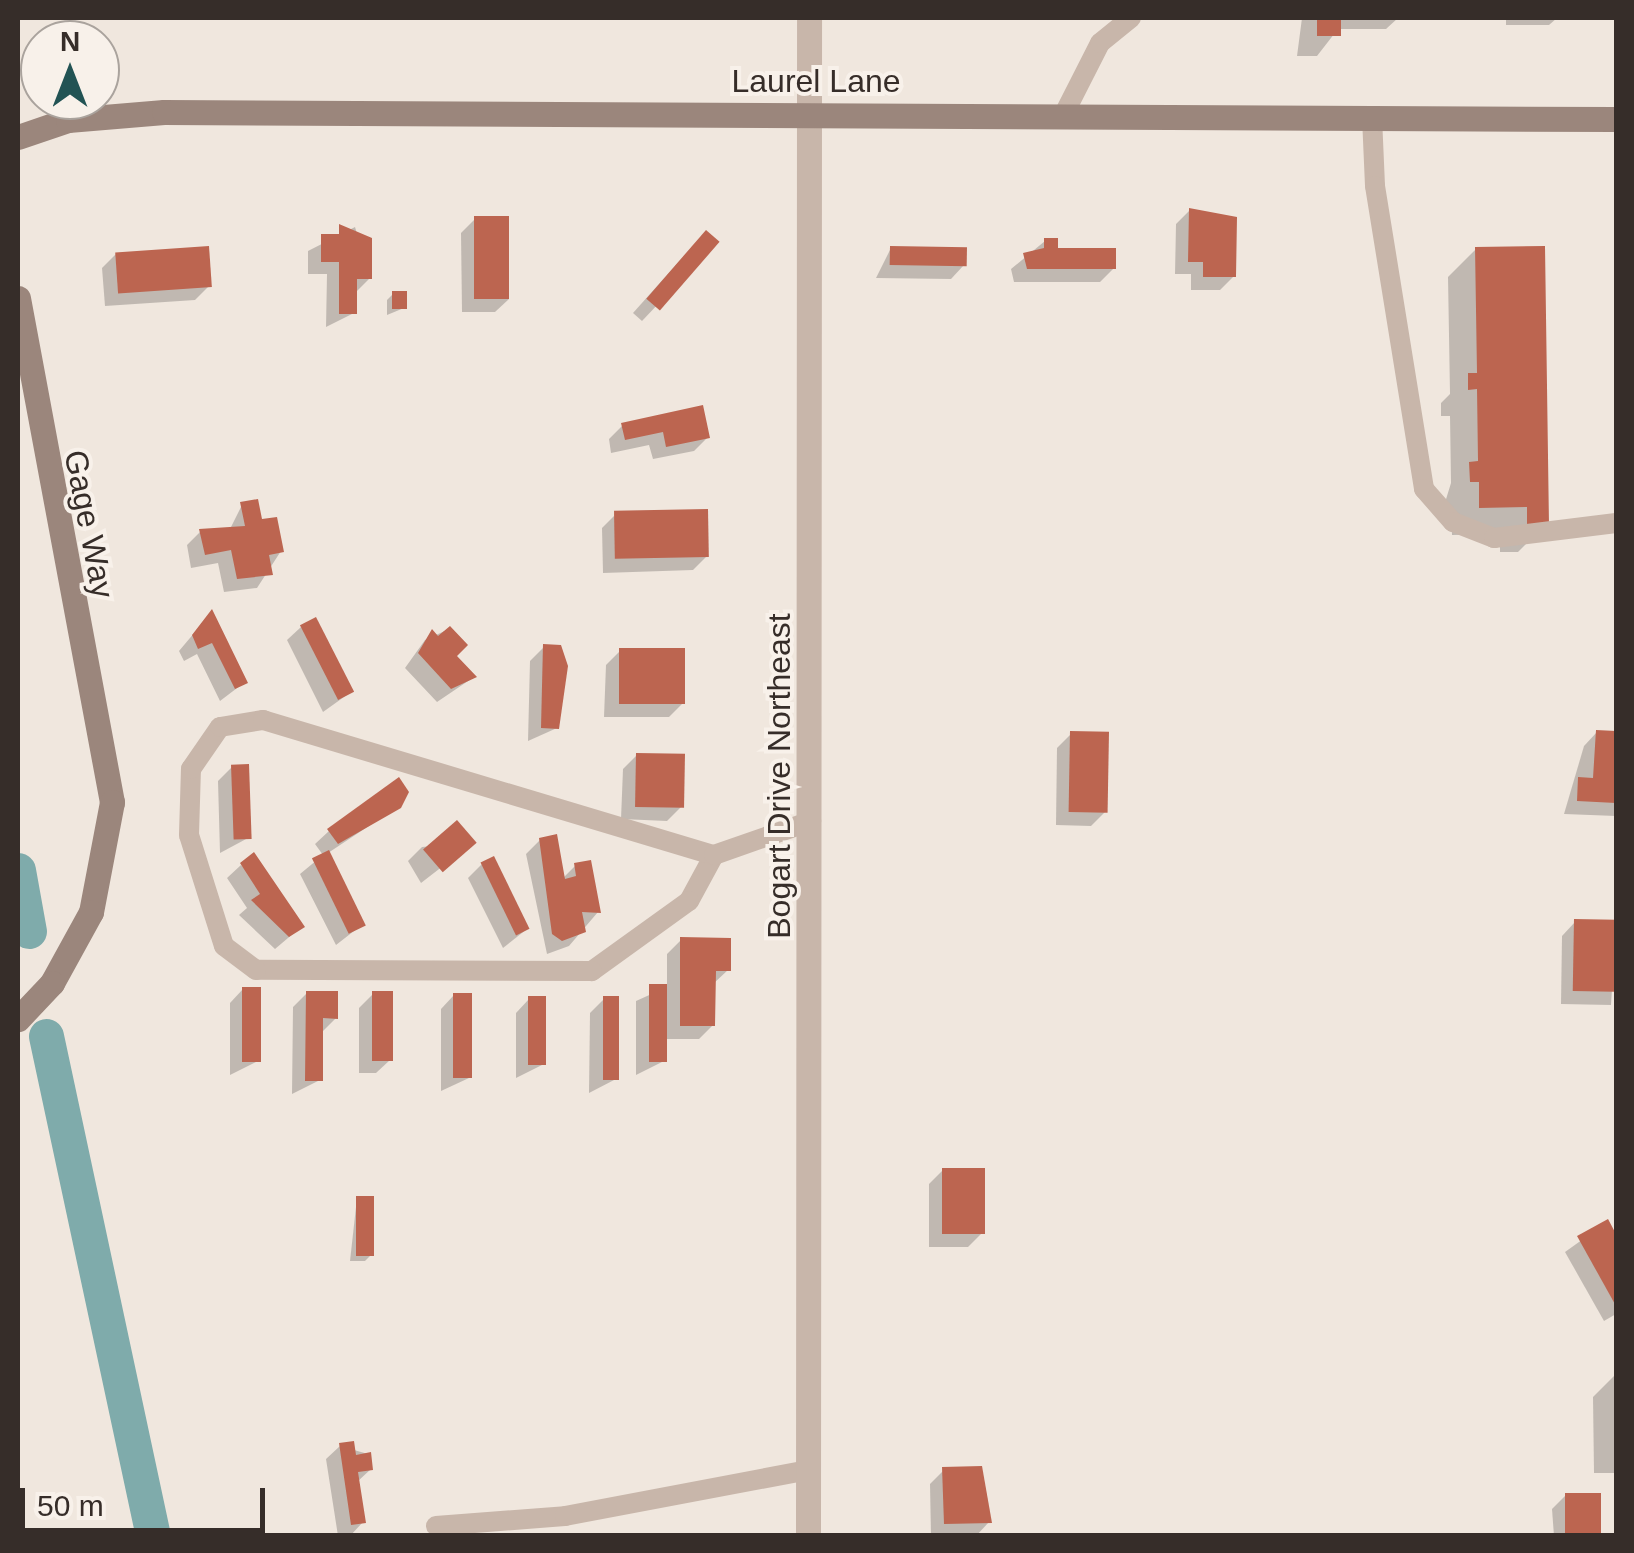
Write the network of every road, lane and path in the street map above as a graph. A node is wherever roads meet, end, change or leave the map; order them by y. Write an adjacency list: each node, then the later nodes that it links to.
1 (808, 18): 3 (street, Bogart Drive Northeast)
2 (1130, 18): 4 (lane)
3 (808, 113): 4 (street, Laurel Lane); 7 (street, Laurel Lane); 10 (street, Bogart Drive Northeast)
4 (1064, 114): 5 (street, Laurel Lane)
5 (1372, 117): 6 (street, Laurel Lane); 9 (lane)
6 (1616, 119)
7 (18, 136)
8 (18, 298): 12 (street, Gage Way)
9 (1616, 523)
10 (811, 821): 11 (lane); 13 (street, Bogart Drive Northeast)
11 (714, 854): 11 (lane)
12 (18, 1018)
13 (808, 1470): 14 (lane); 15 (street, Bogart Drive Northeast)
14 (436, 1526)
15 (808, 1536)

